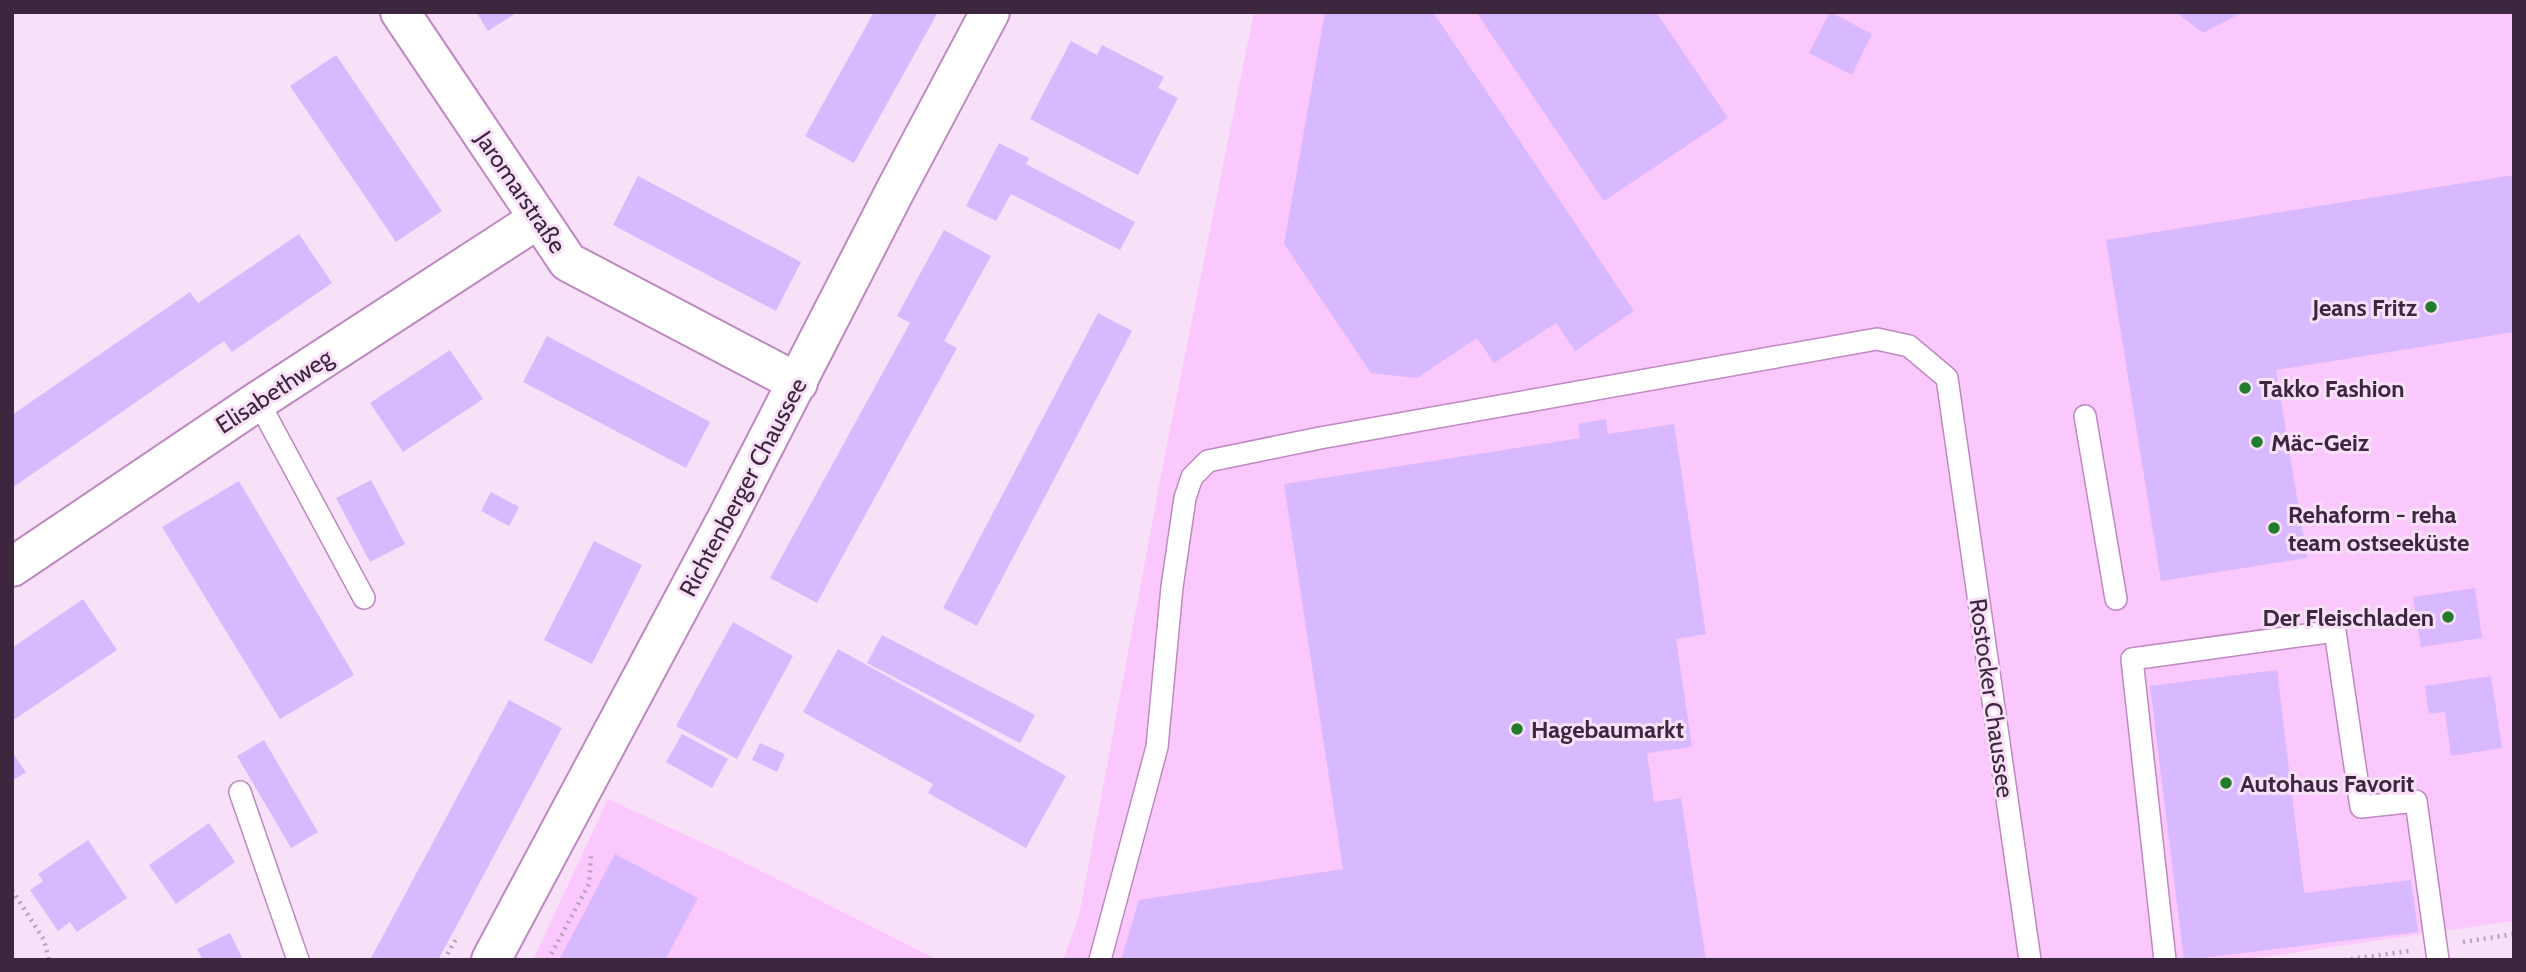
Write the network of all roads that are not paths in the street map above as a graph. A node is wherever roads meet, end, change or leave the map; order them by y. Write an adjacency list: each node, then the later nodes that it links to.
1 (400, 12): 3 (street, Jaromarstraße)
2 (990, 12): 4 (street, Richtenberger Chaussee)
3 (538, 219): 4 (street, Jaromarstraße); 5 (street, Elisabethweg)
4 (798, 383): 12 (street, Richtenberger Chaussee)
5 (258, 401): 7 (street, Elisabethweg); 8 (lane)
6 (2085, 416): 9 (lane)
7 (12, 567)
8 (364, 597)
9 (2116, 600)
10 (240, 792): 11 (lane)
11 (298, 960)
12 (491, 960)
13 (1100, 960): 14 (lane, Rostocker Chaussee)
14 (2030, 960)
15 (2165, 960): 16 (lane)
16 (2438, 960)

